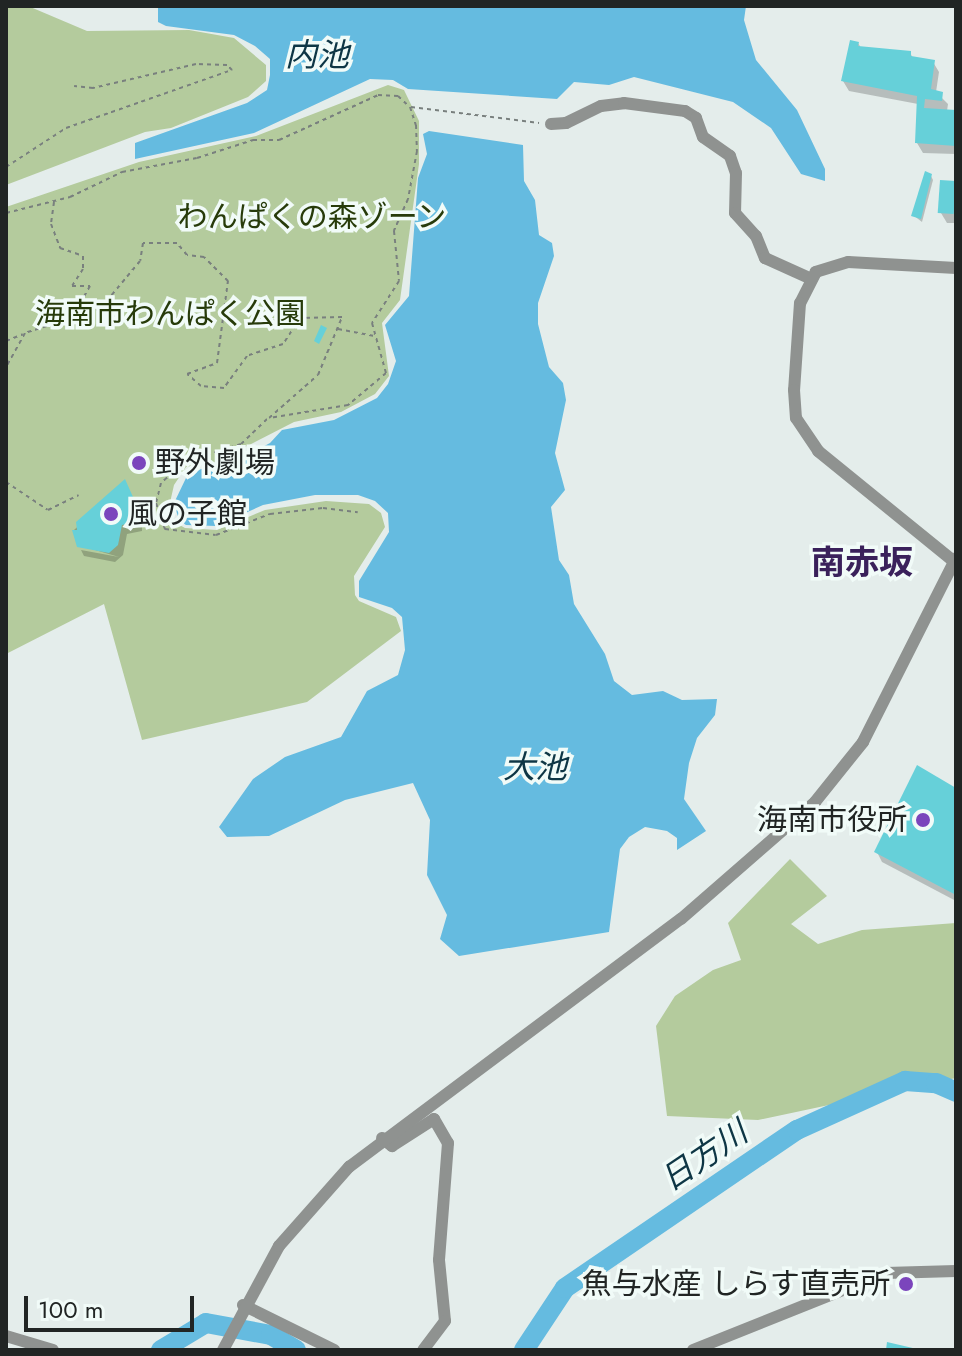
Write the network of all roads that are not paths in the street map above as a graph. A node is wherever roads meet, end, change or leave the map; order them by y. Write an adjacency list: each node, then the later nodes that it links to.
1 (551, 124): 3 (street)
2 (956, 268): 3 (street)
3 (809, 278): 4 (street)
4 (956, 561): 5 (street)
5 (382, 1138): 7 (street); 12 (street)
6 (956, 1271): 13 (street)
7 (241, 1309): 10 (street); 11 (street)
8 (6, 1336): 9 (street)
9 (53, 1350)
10 (223, 1350)
11 (334, 1350)
12 (423, 1350)
13 (693, 1350)

